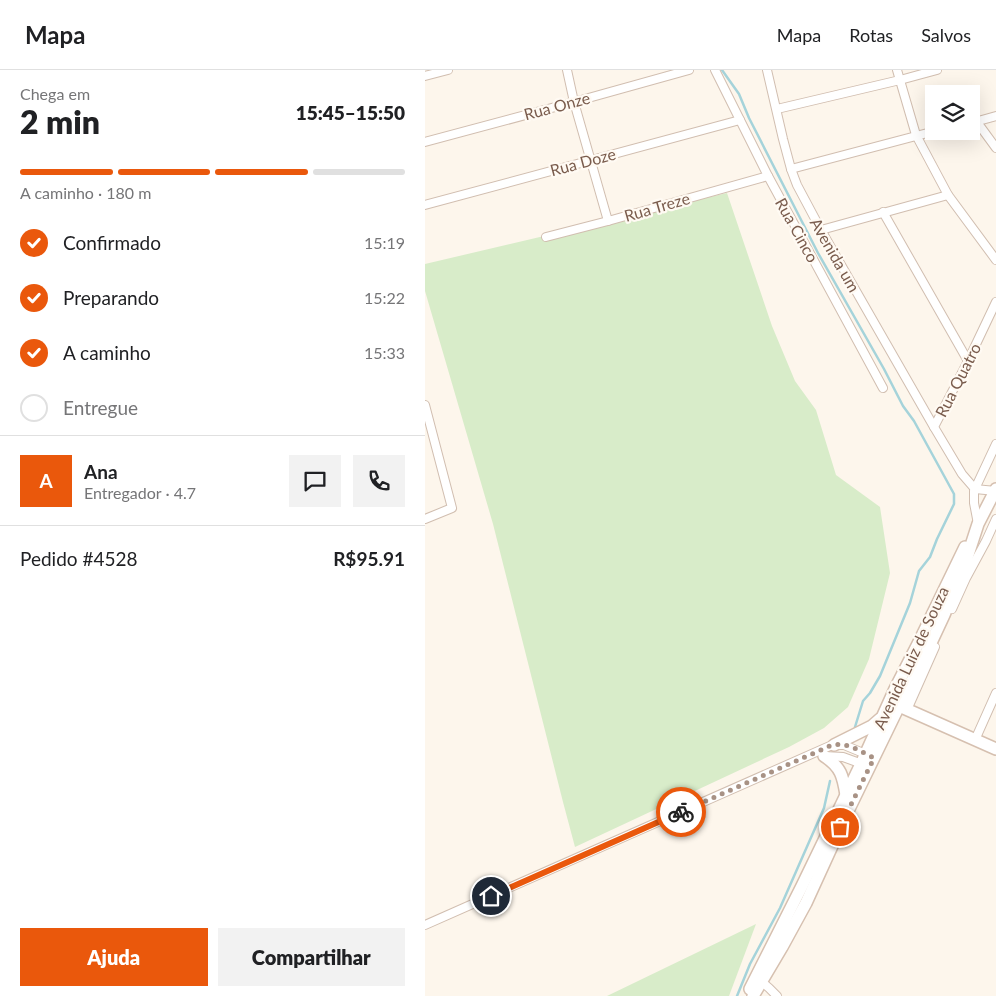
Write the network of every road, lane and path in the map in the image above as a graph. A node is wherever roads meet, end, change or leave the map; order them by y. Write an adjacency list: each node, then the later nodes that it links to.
1 (448, 70): 8 (street)
2 (567, 70): 11 (street)
3 (689, 70): 11 (street, Rua Onze)
4 (715, 70): 14 (street, Rua Cinco)
5 (767, 70): 12 (street, Avenida um)
6 (897, 70): 10 (street)
7 (937, 70): 10 (street)
8 (439, 71): 9 (street)
9 (425, 76)
10 (900, 80): 12 (street); 18 (street)
11 (575, 102): 19 (street, Rua Onze); 21 (street)
12 (777, 109): 22 (street, Avenida um)
13 (996, 116): 15 (street)
14 (740, 120): 21 (street, Rua Doze); 23 (street, Rua Cinco)
15 (980, 121)
16 (980, 130): 20 (street)
17 (925, 133): 18 (street)
18 (916, 135): 22 (street); 24 (street)
19 (425, 142)
20 (996, 148)
21 (591, 160): 25 (street, Rua Doze); 27 (street)
22 (791, 169): 28 (street, Avenida um)
23 (768, 176): 27 (street, Rua Treze); 33 (street, Rua Cinco)
24 (948, 194): 26 (street); 30 (street)
25 (425, 205)
26 (883, 212): 28 (street); 32 (street)
27 (608, 221): 29 (street, Rua Treze)
28 (821, 230): 35 (street, Avenida um)
29 (546, 237)
30 (996, 260)
31 (996, 302): 32 (street, Rua Quatro)
32 (969, 360): 35 (street, Rua Quatro)
33 (883, 388)
34 (425, 405): 39 (street)
35 (934, 427): 37 (street, Rua Quatro)
36 (996, 444): 37 (street, Avenida Luiz de Souza)
37 (975, 488): 38 (street); 41 (street, Avenida Luiz de Souza)
38 (996, 490): 41 (main road, Avenida Luiz de Souza)
39 (425, 519)
40 (996, 519): 44 (street)
41 (978, 524): 42 (main road, Avenida Luiz de Souza)
42 (973, 538): 44 (main road, Avenida Luiz de Souza); 45 (main road, Avenida Luiz de Souza)
43 (996, 694): 46 (street)
44 (903, 708): 46 (main road); 50 (main road, Avenida Luiz de Souza)
45 (883, 716): 47 (main road); 50 (main road, Avenida Luiz de Souza)
46 (975, 740): 48 (main road)
47 (834, 745): 50 (street); 51 (street)
48 (996, 749)
49 (825, 756): 50 (street); 51 (street); 52 (main road)
50 (868, 761): 52 (main road, Avenida Luiz de Souza); 54 (main road, Avenida Luiz de Souza)
51 (792, 763): 53 (street)
52 (846, 795): 55 (main road, Avenida Luiz de Souza)
53 (425, 925)
54 (762, 982): 56 (main road, Avenida Luiz de Souza); 57 (street)
55 (747, 996)
56 (753, 996)
57 (777, 996)

